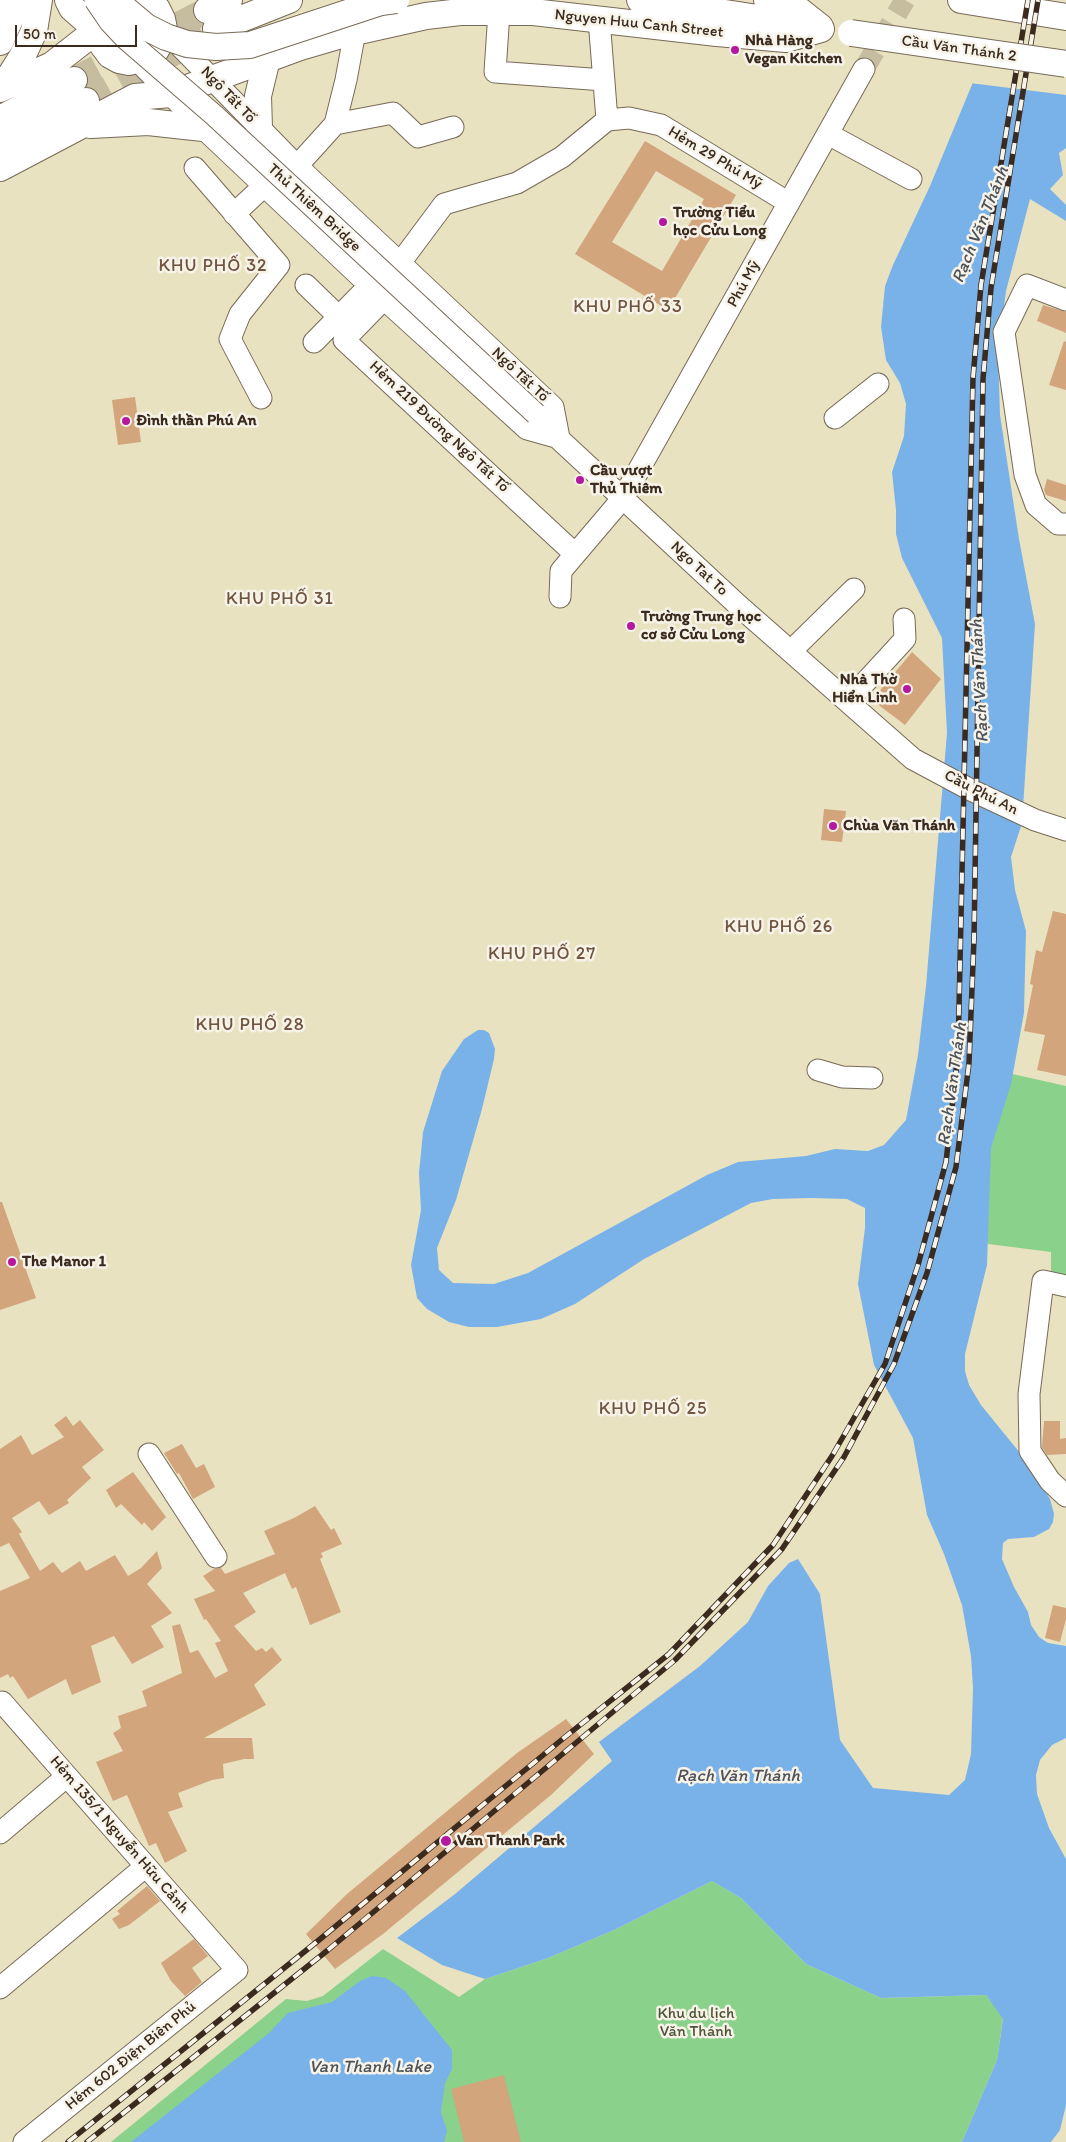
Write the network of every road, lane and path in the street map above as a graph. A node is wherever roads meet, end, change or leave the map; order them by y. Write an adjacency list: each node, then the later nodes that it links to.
1 (13, 0): 19 (main road)
2 (39, 0): 26 (main road)
3 (68, 0): 17 (main road)
4 (95, 0): 53 (street, Thủ Thiêm Bridge, bridge)
5 (114, 0): 8 (main road, bridge); 17 (main road)
6 (150, 0): 20 (main road)
7 (289, 0): 13 (main road)
8 (396, 0)
9 (640, 0): 11 (main road)
10 (961, 0): 14 (main road)
11 (763, 9): 16 (main road); 16 (main road)
12 (499, 12): 15 (main road, Nguyen Huu Canh Street); 18 (main road, Nguyen Huu Canh Street); 25 (street)
13 (217, 13)
14 (1066, 17)
15 (599, 19): 16 (main road, Nguyen Huu Canh Street); 25 (street)
16 (822, 28): 22 (main road, Cầu Văn Thánh 2, bridge)
17 (97, 30): 20 (main road); 26 (main road)
18 (355, 31): 21 (main road, Nguyen Huu Canh Street); 32 (street)
19 (0, 42)
20 (151, 52): 24 (street, Ngô Tất Tố); 27 (street); 28 (main road)
21 (267, 59): 24 (main road, Nguyen Huu Canh Street); 35 (main road)
22 (1066, 64)
23 (864, 69): 36 (street, Phú Mỹ)
24 (213, 79): 27 (main road, Nguyen Huu Canh Street); 35 (street, Ngô Tất Tố)
25 (604, 80): 31 (street)
26 (2, 88)
27 (171, 94): 28 (main road, Nguyen Huu Canh Street); 34 (street)
28 (135, 97): 29 (main road, Nguyen Huu Canh Street)
29 (80, 102): 30 (main road); 34 (main road); 37 (main road); 39 (main road, Nguyen Huu Canh Street)
30 (0, 119)
31 (607, 120): 43 (street, Hẻm 29 Phú Mỹ); 45 (street)
32 (336, 124): 33 (street); 38 (street)
33 (453, 127)
34 (203, 128): 42 (street)
35 (259, 128): 38 (street, Ngô Tất Tố)
36 (828, 134): 41 (street); 43 (street, Phú Mỹ)
37 (0, 147)
38 (297, 166): 45 (street, Ngô Tất Tố)
39 (0, 168)
40 (195, 168): 44 (street)
41 (911, 179)
42 (264, 186): 44 (street); 47 (street)
43 (789, 203): 56 (street, Phú Mỹ)
44 (234, 214): 52 (street)
45 (400, 263): 55 (street, Ngô Tất Tố)
46 (306, 284): 49 (street)
47 (377, 292): 49 (street); 55 (street); 58 (street, Hẻm 219 Đường Ngô Tất Tố)
48 (1066, 300): 57 (street)
49 (339, 317): 50 (street)
50 (314, 342)
51 (878, 384): 54 (street)
52 (261, 398)
53 (536, 414): 55 (street, Ngo Tat To)
54 (835, 418)
55 (559, 438): 56 (street, Ngo Tat To)
56 (623, 498): 58 (street, Phú Mỹ); 62 (street, Ngo Tat To)
57 (1066, 524)
58 (575, 554): 60 (street, Phú Mỹ)
59 (854, 589): 62 (street)
60 (560, 597)
61 (904, 619): 63 (street)
62 (791, 652): 63 (street, Ngo Tat To)
63 (848, 701): 64 (street, Ngo Tat To)
64 (913, 758): 65 (street, Cầu Phú An)
65 (1058, 828)
66 (818, 1070): 67 (street)
67 (872, 1078)
68 (1066, 1286): 70 (street)
69 (149, 1454): 71 (street)
70 (1066, 1496)
71 (216, 1557)
72 (0, 1704): 73 (street, Hẻm 135/1 Nguyễn Hữu Cảnh)
73 (67, 1776): 74 (street); 75 (street, Hẻm 135/1 Nguyễn Hữu Cảnh)
74 (0, 1833)
75 (146, 1866): 76 (street, Hẻm 135/1 Nguyễn Hữu Cảnh); 77 (street)
76 (237, 1970): 78 (street, Hẻm 602 Điện Biên Phủ)
77 (0, 1988)
78 (24, 2142)

